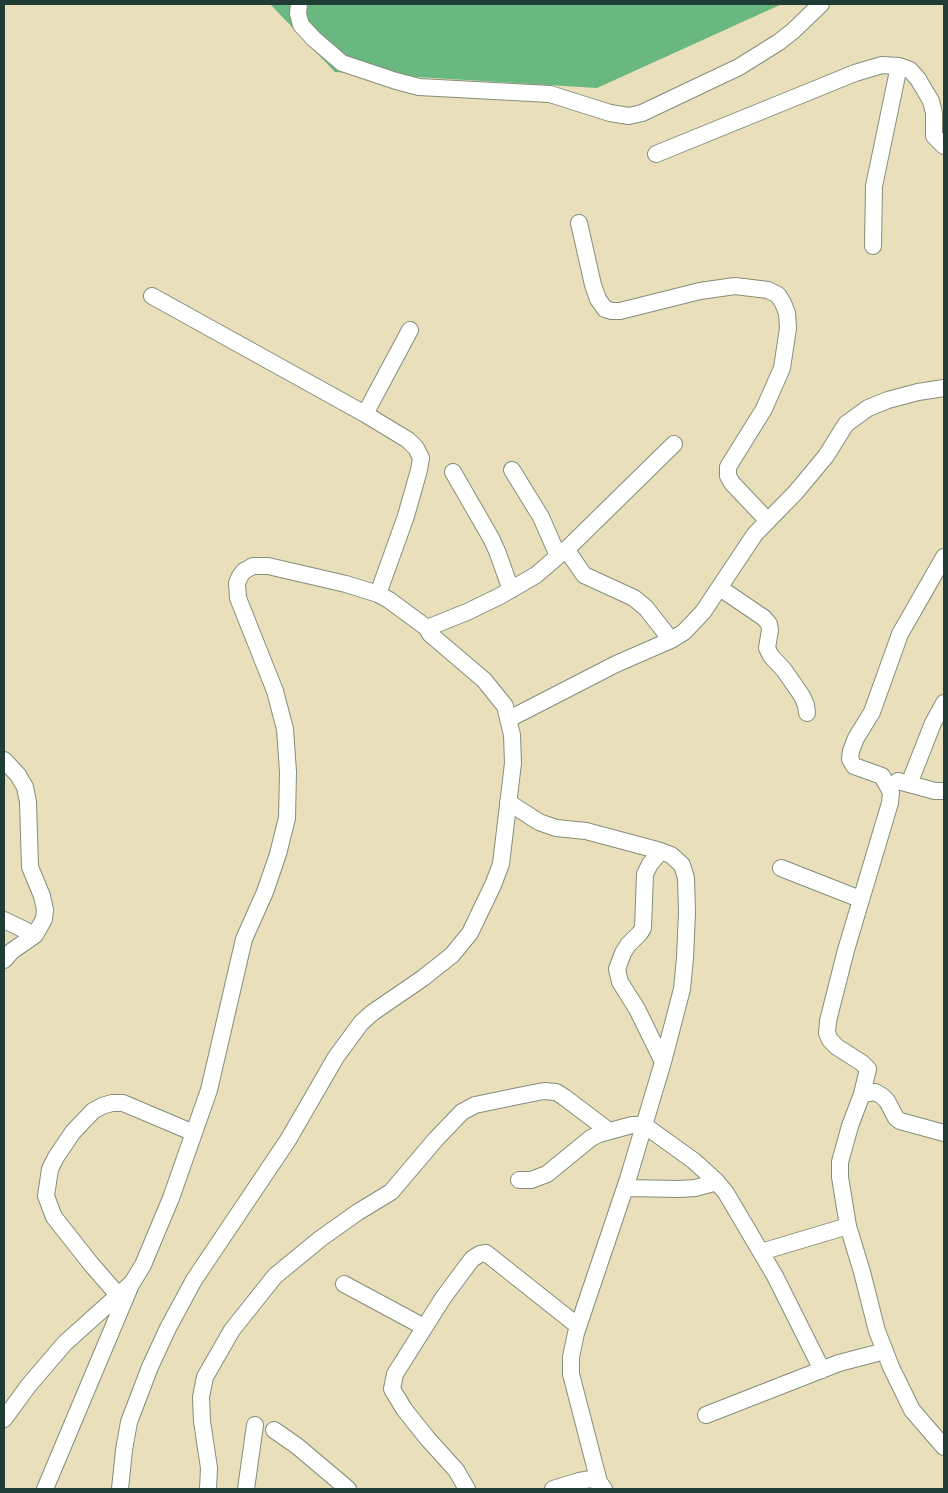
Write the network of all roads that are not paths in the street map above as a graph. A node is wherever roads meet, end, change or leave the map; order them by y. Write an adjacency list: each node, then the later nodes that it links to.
1 (299, 4): 2 (street)
2 (821, 4)
3 (899, 66): 4 (street); 5 (street); 7 (street)
4 (944, 146)
5 (656, 154)
6 (579, 222): 15 (street)
7 (873, 246)
8 (152, 296): 11 (street)
9 (410, 330): 11 (street)
10 (944, 388): 15 (street)
11 (365, 414): 20 (street)
12 (674, 444): 16 (street)
13 (512, 470): 16 (street)
14 (453, 472): 19 (street)
15 (768, 521): 18 (street)
16 (562, 553): 19 (street); 22 (street)
17 (944, 557): 27 (street)
18 (720, 588): 22 (street); 24 (street)
19 (511, 590): 21 (street)
20 (378, 594): 21 (street); 41 (street)
21 (426, 628): 25 (street)
22 (671, 640): 25 (street)
23 (944, 703): 28 (street)
24 (807, 713)
25 (510, 719): 30 (street)
26 (4, 760): 35 (street)
27 (882, 776): 28 (street); 33 (street)
28 (909, 784): 29 (street)
29 (944, 791)
30 (508, 802): 31 (street); 62 (street)
31 (661, 851): 37 (street); 37 (street)
32 (781, 868): 33 (street)
33 (860, 899): 38 (street)
34 (4, 920): 35 (street)
35 (35, 935): 36 (street)
36 (4, 960)
37 (663, 1062): 39 (street)
38 (862, 1094): 42 (street); 46 (street)
39 (644, 1125): 40 (street); 44 (street); 45 (street)
40 (609, 1131): 43 (street); 63 (street)
41 (194, 1133): 48 (street); 50 (street)
42 (944, 1133)
43 (519, 1180)
44 (717, 1182): 45 (street); 47 (street)
45 (625, 1188): 51 (street)
46 (848, 1226): 47 (street); 53 (street)
47 (760, 1252): 54 (street)
48 (132, 1283): 50 (street); 61 (street)
49 (344, 1284): 52 (street)
50 (118, 1295): 56 (street)
51 (578, 1326): 52 (street); 60 (street)
52 (424, 1327): 66 (street)
53 (885, 1351): 54 (street); 59 (street)
54 (822, 1370): 55 (street)
55 (706, 1415)
56 (4, 1419)
57 (255, 1425): 64 (street)
58 (274, 1430): 65 (street)
59 (944, 1447)
60 (602, 1486): 67 (street)
61 (45, 1489)
62 (120, 1489)
63 (208, 1489)
64 (246, 1489)
65 (348, 1489)
66 (467, 1489)
67 (553, 1489)

